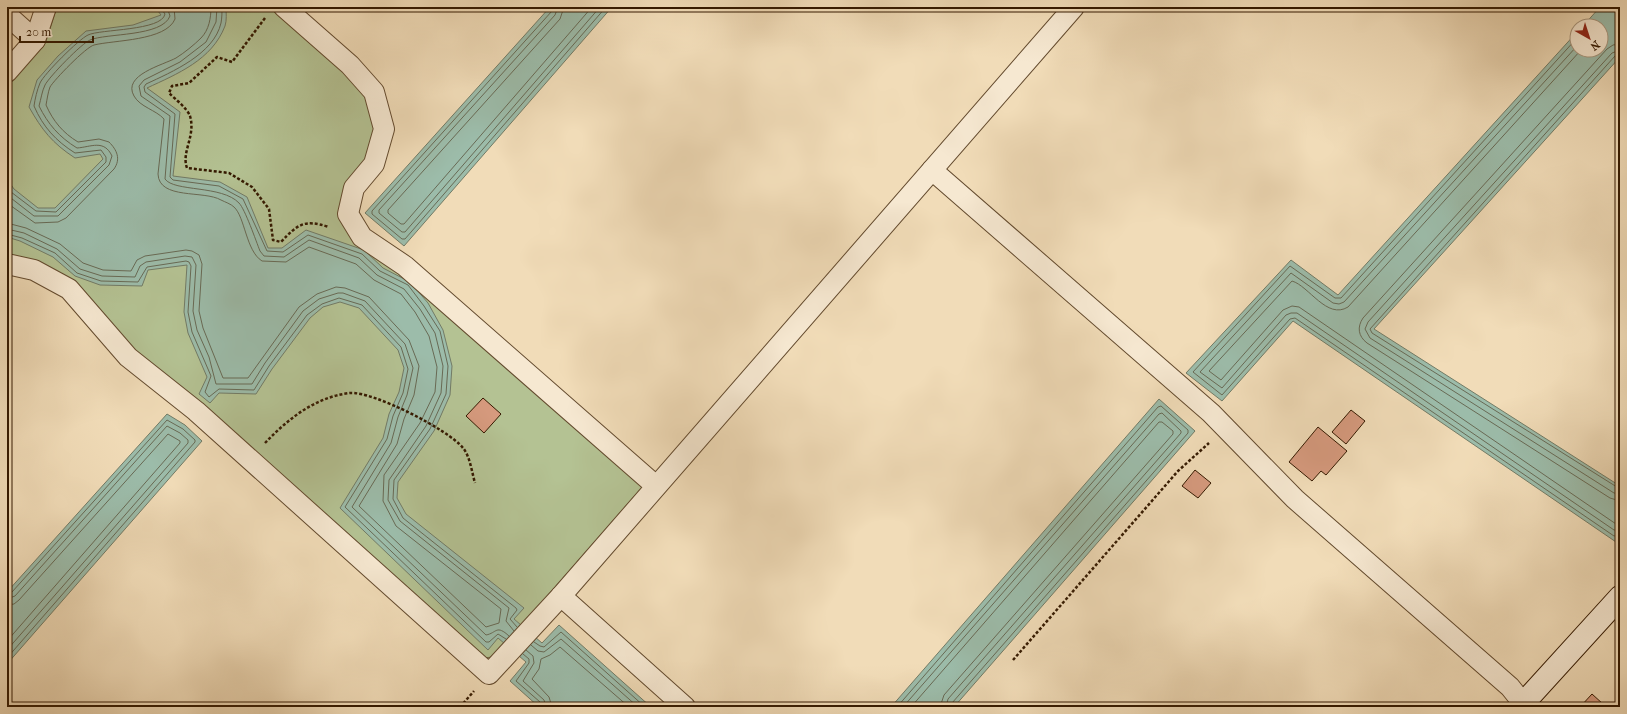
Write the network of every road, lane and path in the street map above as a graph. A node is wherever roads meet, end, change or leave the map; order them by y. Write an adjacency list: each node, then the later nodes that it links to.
1 (46, 7): 5 (street)
2 (1074, 7): 7 (street)
3 (277, 10): 8 (street); 8 (path)
4 (7, 15): 5 (street)
5 (35, 40): 6 (street)
6 (7, 72)
7 (932, 170): 10 (street); 13 (street)
8 (362, 237): 13 (street)
9 (7, 264): 11 (street)
10 (1225, 427): 16 (path); 17 (street)
11 (250, 460): 12 (path); 14 (street)
12 (475, 483)
13 (656, 486): 14 (street)
14 (561, 596): 18 (street)
15 (1620, 597): 17 (street)
16 (1012, 660)
17 (1523, 706)
18 (685, 707)

